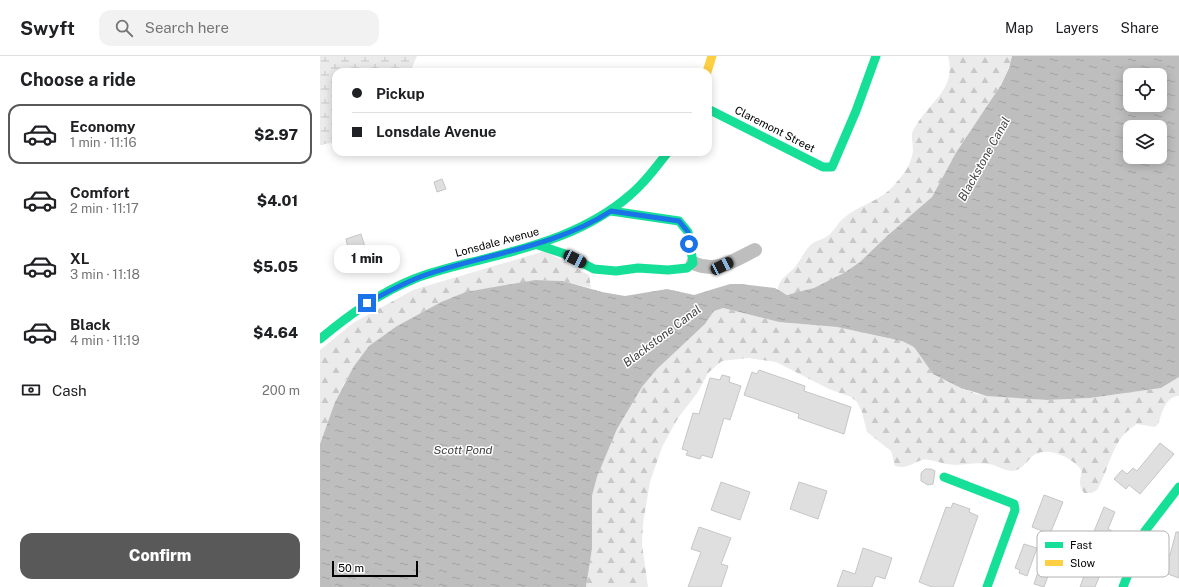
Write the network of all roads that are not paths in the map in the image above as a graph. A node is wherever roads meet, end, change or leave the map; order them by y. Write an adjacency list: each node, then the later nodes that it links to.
1 (712, 56): 3 (street)
2 (876, 56): 4 (street, Claremont Street)
3 (708, 68)
4 (712, 110)
5 (665, 156): 6 (street, Lonsdale Avenue)
6 (611, 211): 7 (street, Lonsdale Avenue); 9 (street)
7 (538, 245): 9 (street); 10 (street, Lonsdale Avenue)
8 (755, 250): 9 (street)
9 (693, 263)
10 (320, 339)
11 (944, 477): 15 (street)
12 (1179, 487): 13 (street)
13 (1145, 531)
14 (1127, 577): 16 (street)
15 (987, 587)
16 (1123, 587)

